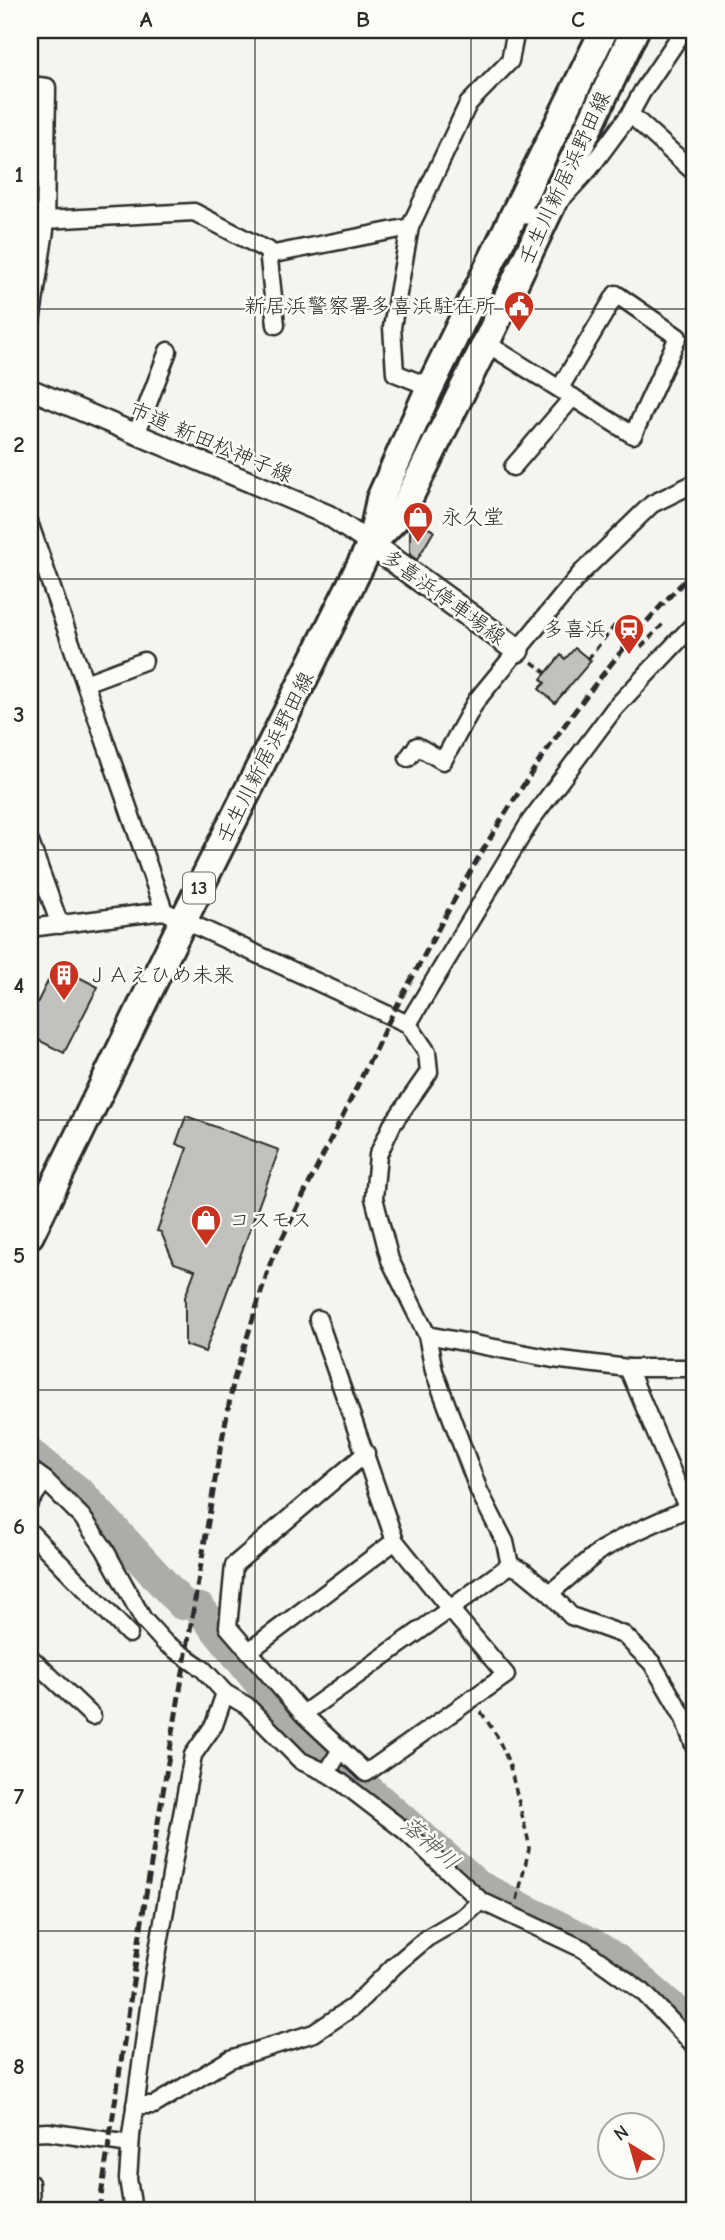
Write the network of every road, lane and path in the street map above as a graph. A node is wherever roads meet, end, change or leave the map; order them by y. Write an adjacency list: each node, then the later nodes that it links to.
1 (516, 30): 11 (street)
2 (604, 30): 8 (main road, 壬生川新居浜野田線 / 13)
3 (635, 30): 9 (main road, 壬生川新居浜野田線 / 13)
4 (684, 30): 6 (street)
5 (30, 85): 10 (street)
6 (630, 114): 7 (street); 9 (street)
7 (695, 173)
8 (512, 215): 9 (street); 17 (main road, 壬生川新居浜野田線 / 13)
9 (546, 216): 15 (main road, 壬生川新居浜野田線 / 13)
10 (45, 220): 12 (street); 14 (street)
11 (411, 227): 12 (street); 17 (street)
12 (268, 250): 13 (street)
13 (276, 326)
14 (30, 329)
15 (486, 343): 19 (street); 24 (main road, 壬生川新居浜野田線 / 13)
16 (169, 351): 20 (street)
17 (430, 387): 24 (main road, 壬生川新居浜野田線 / 13)
18 (30, 389): 20 (street, 市道 新田松神子線)
19 (567, 392): 19 (street); 21 (street)
20 (136, 435): 24 (street, 市道 新田松神子線)
21 (513, 467)
22 (695, 483): 27 (street)
23 (30, 525): 30 (street)
24 (371, 544): 27 (main road, 多喜浜停車場線); 33 (main road, 壬生川新居浜野田線 / 13)
25 (663, 624): 28 (path, bridge)
26 (692, 633): 36 (street)
27 (517, 650): 31 (street)
28 (588, 659)
29 (144, 661): 30 (street)
30 (85, 683): 33 (street)
31 (408, 758)
32 (30, 842): 34 (street)
33 (174, 915): 34 (street); 36 (street); 37 (main road, 壬生川新居浜野田線 / 13)
34 (60, 925): 35 (street)
35 (30, 928)
36 (408, 1024): 39 (street)
37 (30, 1235)
38 (318, 1319): 42 (street)
39 (427, 1335): 40 (street); 49 (street)
40 (628, 1368): 41 (street); 46 (street)
41 (695, 1368)
42 (366, 1453): 48 (street); 53 (street)
43 (30, 1469): 44 (street)
44 (45, 1480): 45 (street); 55 (street)
45 (30, 1502)
46 (691, 1506): 50 (street)
47 (30, 1532): 52 (street)
48 (395, 1541): 51 (street); 53 (street)
49 (510, 1564): 50 (street); 51 (street)
50 (550, 1593): 59 (street)
51 (450, 1609): 56 (street); 57 (street)
52 (129, 1634)
53 (249, 1651): 57 (street)
54 (30, 1657): 58 (street)
55 (225, 1693): 61 (street); 65 (street)
56 (471, 1699): 60 (street); 62 (path)
57 (303, 1714): 60 (street)
58 (92, 1716)
59 (695, 1748)
60 (340, 1750): 61 (street)
61 (327, 1773): 63 (street)
62 (520, 1892)
63 (481, 1901): 64 (street); 65 (street)
64 (695, 2046)
65 (135, 2105): 67 (street)
66 (30, 2133): 67 (street)
67 (130, 2144): 70 (street)
68 (30, 2183): 69 (street)
69 (31, 2210)
70 (133, 2210)

